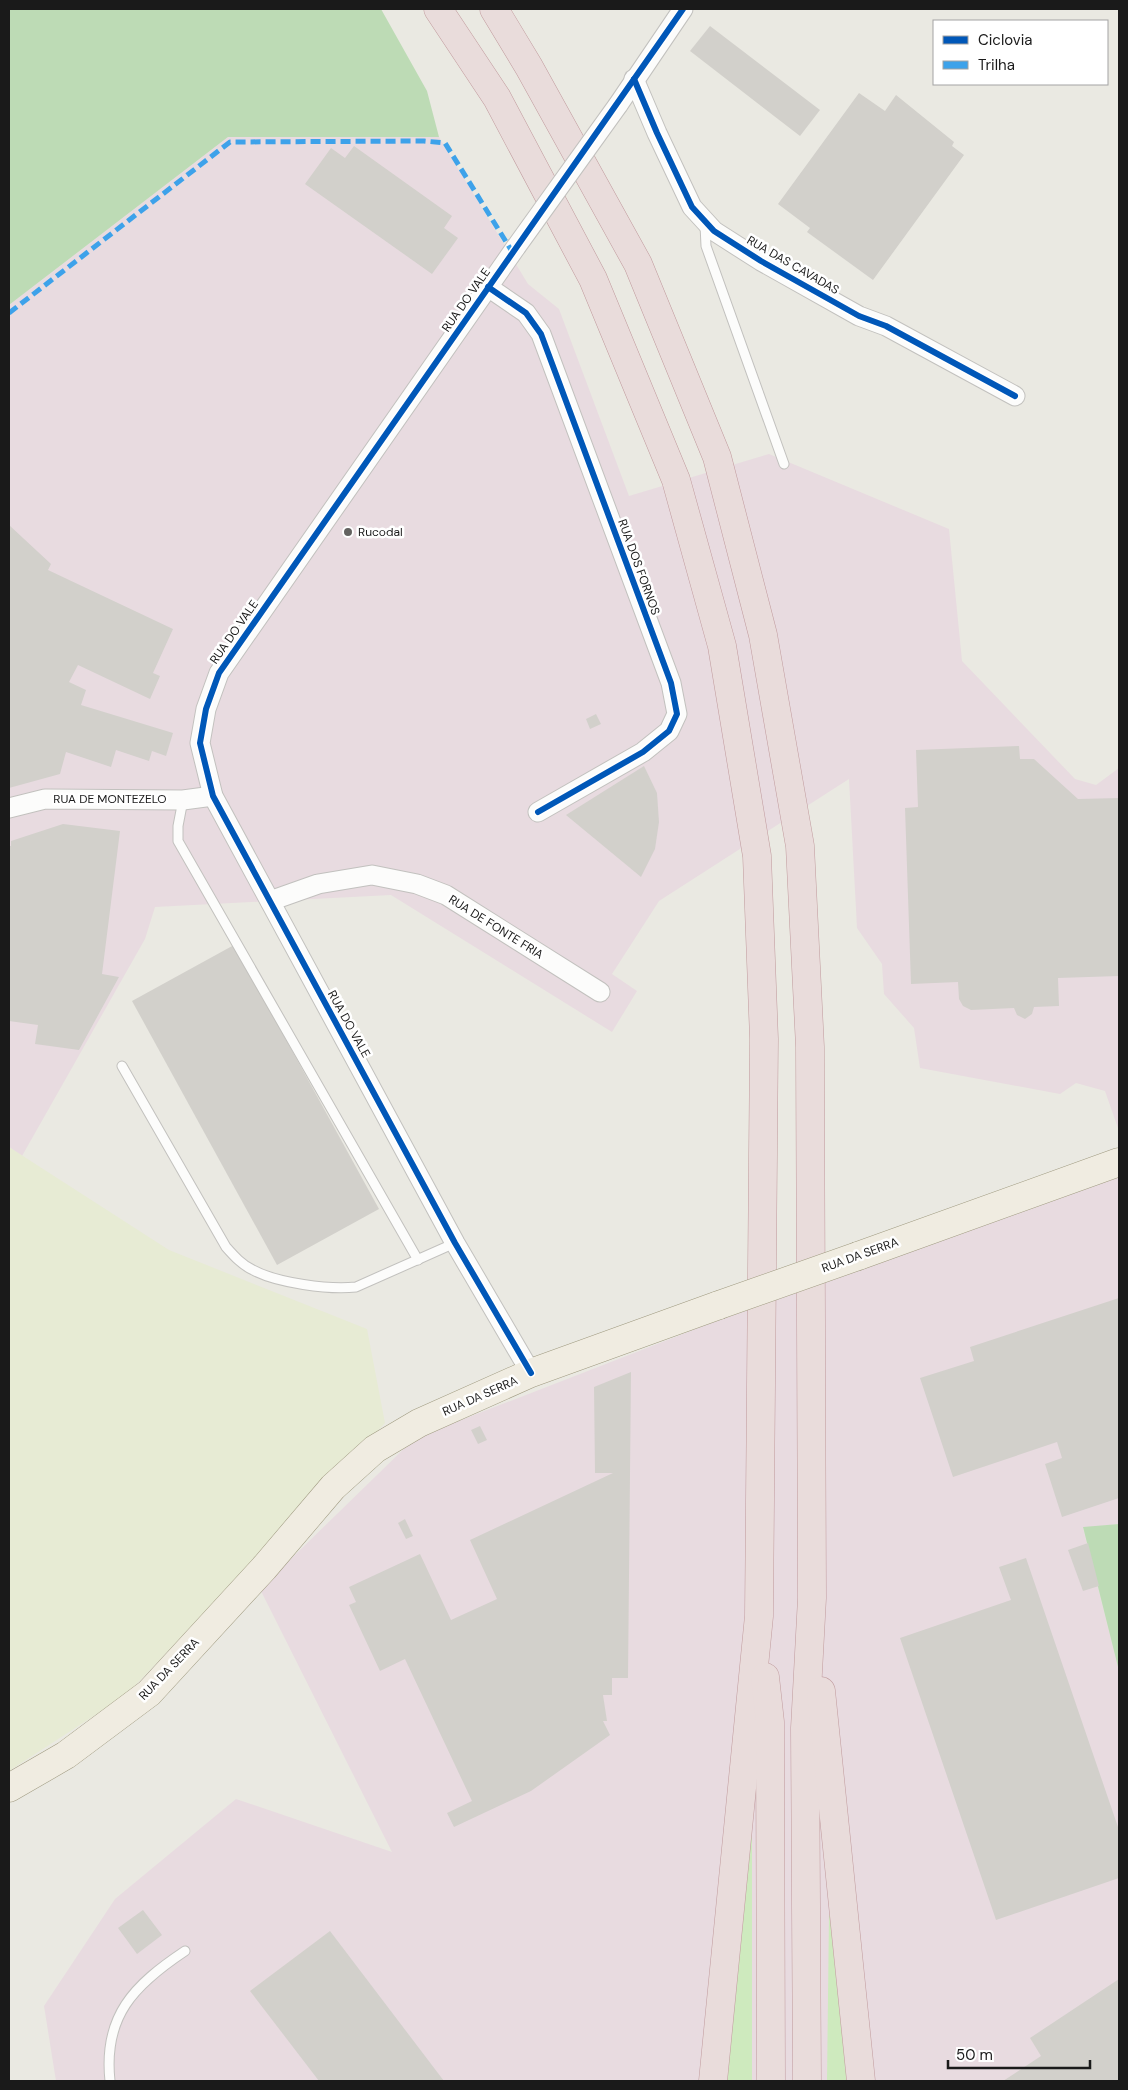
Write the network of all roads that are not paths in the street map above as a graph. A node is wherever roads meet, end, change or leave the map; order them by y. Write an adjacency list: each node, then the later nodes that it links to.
1 (438, 9): 21 (highway)
2 (494, 9): 20 (highway)
3 (683, 9): 4 (street, RUA DO VALE)
4 (634, 79): 5 (street, RUA DAS CAVADAS); 6 (street, RUA DO VALE, bridge)
5 (704, 220): 7 (street, RUA DAS CAVADAS); 8 (lane)
6 (488, 287): 9 (street, RUA DO VALE); 12 (street, RUA DOS FORNOS)
7 (1015, 396)
8 (784, 464)
9 (213, 796): 10 (street, RUA DE MONTEZELO); 13 (street, RUA DO VALE)
10 (183, 800): 11 (street, RUA DE MONTEZELO); 18 (lane)
11 (9, 808)
12 (538, 812)
13 (270, 901): 14 (street, RUA DE FONTE FRIA); 17 (street, RUA DO VALE)
14 (600, 992)
15 (122, 1066): 18 (lane)
16 (1119, 1162): 19 (main road, RUA DA SERRA, bridge)
17 (455, 1243): 18 (lane); 19 (street, RUA DO VALE)
18 (418, 1260)
19 (531, 1373): 22 (main road, RUA DA SERRA)
20 (812, 1598): 27 (highway); 28 (highway)
21 (760, 1616): 25 (highway); 26 (highway)
22 (9, 1788)
23 (184, 1951): 24 (lane)
24 (110, 2081)
25 (713, 2081)
26 (770, 2081)
27 (807, 2081)
28 (861, 2081)

